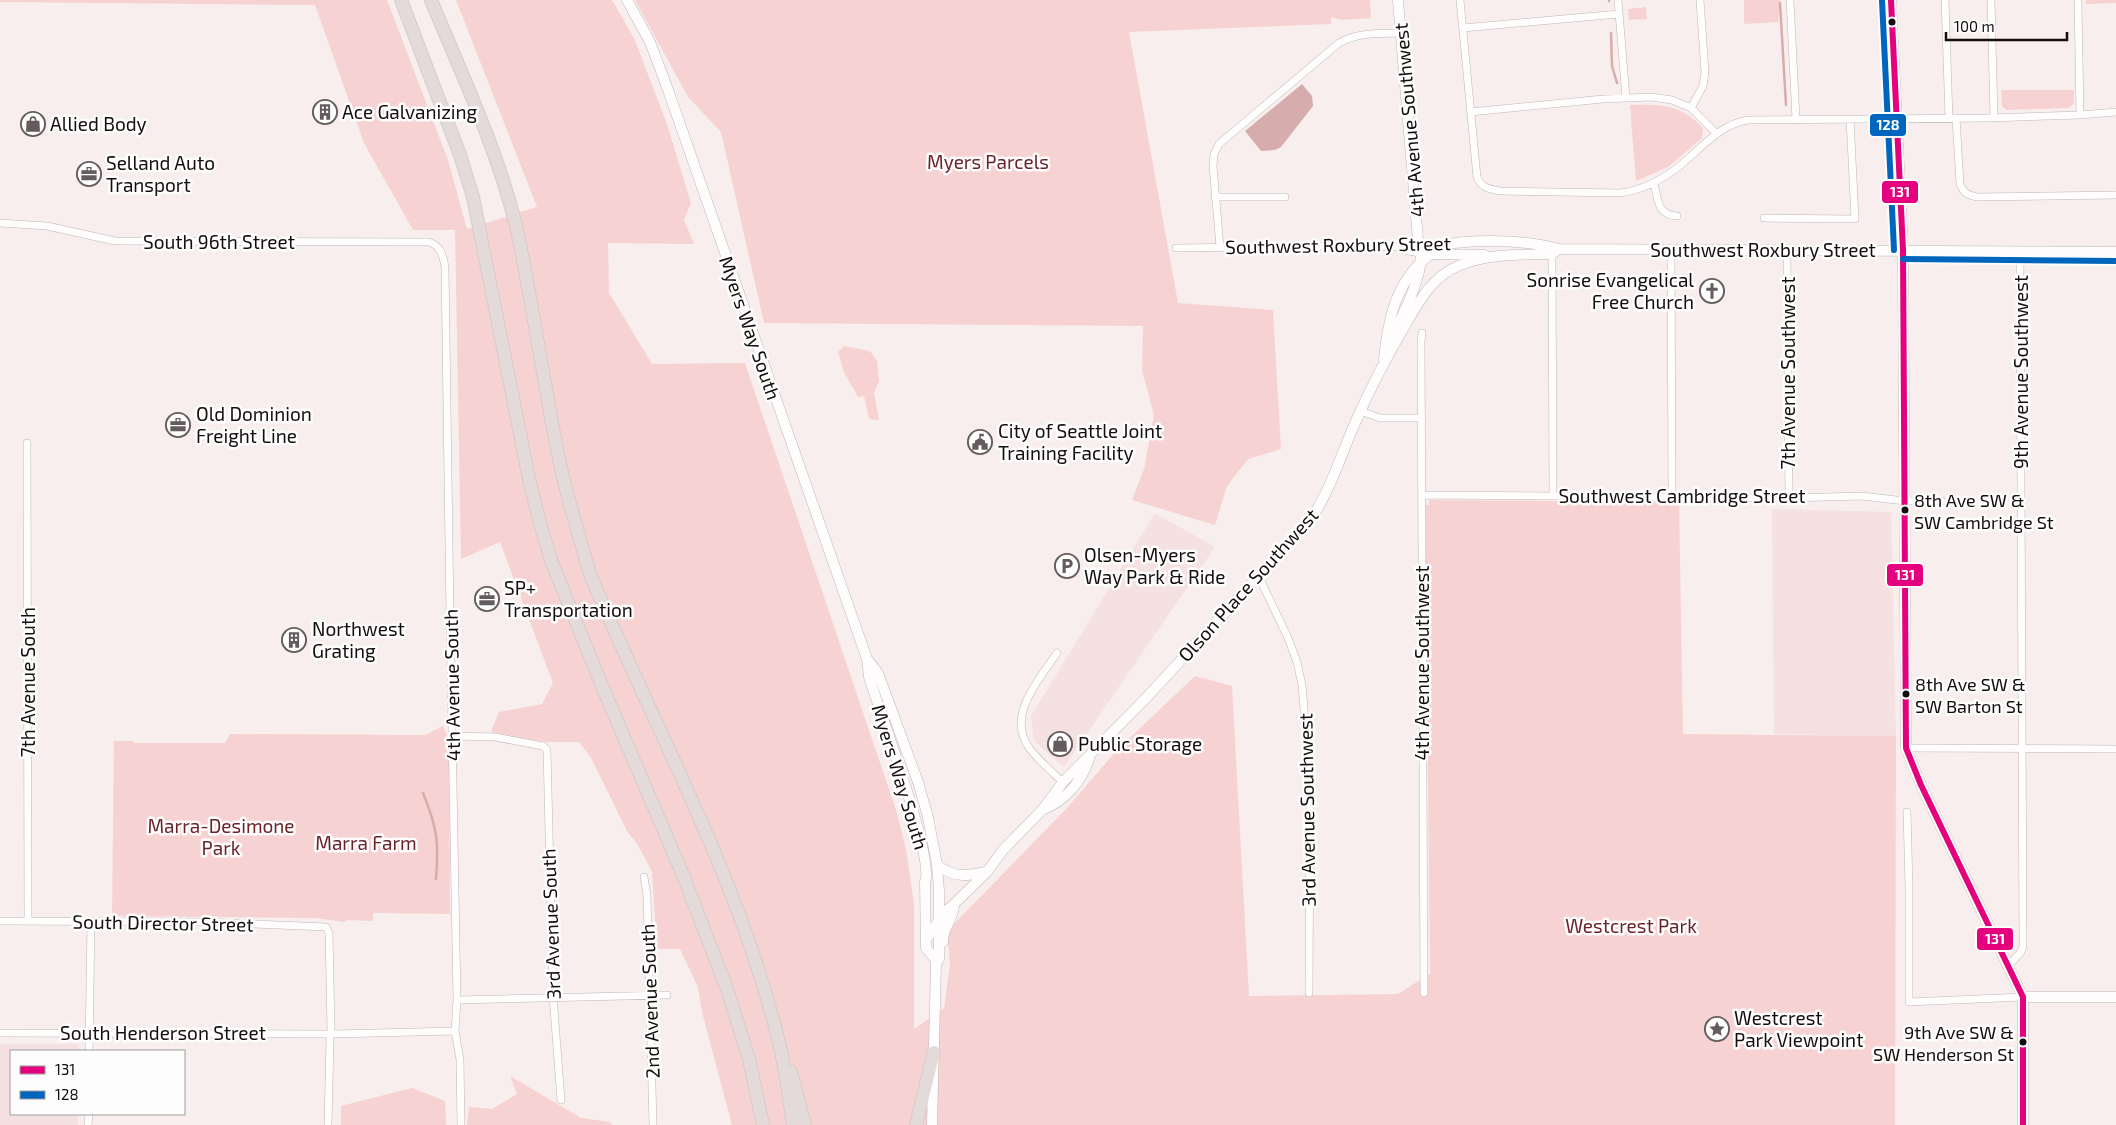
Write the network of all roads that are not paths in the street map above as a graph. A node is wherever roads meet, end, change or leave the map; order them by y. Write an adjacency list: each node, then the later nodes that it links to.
1 (401, 0): 101 (highway)
2 (431, 0): 94 (highway)
3 (627, 0): 61 (main road, Myers Way South)
4 (1398, 0): 15 (main road, 4th Avenue Southwest)
5 (1460, 0): 14 (street)
6 (1618, 0): 13 (street)
7 (1700, 0): 17 (street)
8 (1790, 0): 23 (street)
9 (1891, 0): 25 (main road)
10 (1945, 0): 21 (street)
11 (1991, 0): 22 (street)
12 (2078, 0): 20 (street)
13 (1619, 14): 14 (street); 16 (street)
14 (1463, 28): 18 (street)
15 (1401, 33): 29 (street); 41 (main road, 4th Avenue Southwest)
16 (1626, 98): 17 (street); 18 (street)
17 (1691, 108): 26 (street)
18 (1471, 112): 27 (street)
19 (2116, 112): 20 (street)
20 (2080, 115): 22 (street)
21 (1952, 118): 22 (street); 25 (street); 28 (street)
22 (1994, 118)
23 (1796, 119): 24 (street); 26 (street)
24 (1850, 119): 25 (street); 32 (street)
25 (1896, 119): 42 (main road)
26 (1716, 134): 27 (street)
27 (1654, 183): 31 (street)
28 (2116, 195)
29 (1215, 197): 30 (street); 36 (street)
30 (1284, 197)
31 (1677, 216)
32 (1764, 218)
33 (0, 223): 35 (street, South 96th Street)
34 (1441, 246): 41 (main road, Olson Place Southwest); 43 (main road, Southwest Roxbury Street)
35 (438, 247): 62 (street, 4th Avenue South)
36 (1220, 247): 37 (street, Southwest Roxbury Street); 38 (street, Southwest Roxbury Street)
37 (1176, 248)
38 (1402, 248): 41 (main road)
39 (1671, 249): 40 (main road, Southwest Roxbury Street); 43 (main road, Southwest Roxbury Street); 55 (street)
40 (1787, 249): 42 (main road, Southwest Roxbury Street); 56 (street, 7th Avenue Southwest)
41 (1420, 250): 46 (main road); 49 (main road, 4th Avenue Southwest); 49 (main road, Olson Place Southwest)
42 (1903, 250): 44 (main road, Southwest Roxbury Street); 57 (main road)
43 (1556, 251): 46 (main road, Southwest Roxbury Street); 54 (street)
44 (2020, 252): 45 (main road, Southwest Roxbury Street); 64 (street, 9th Avenue Southwest)
45 (2116, 252)
46 (1491, 256): 47 (main road, Southwest Roxbury Street)
47 (1449, 271): 49 (main road, Olson Place Southwest)
48 (1422, 333): 51 (street, 4th Avenue Southwest)
49 (1383, 363): 50 (main road, Olson Place Southwest)
50 (1360, 412): 51 (street); 59 (main road, Olson Place Southwest)
51 (1422, 418): 53 (street, 4th Avenue Southwest)
52 (28, 443): 77 (street, 7th Avenue South)
53 (1422, 495): 54 (street, Southwest Cambridge Street); 85 (street, 4th Avenue Southwest)
54 (1553, 496): 55 (street, Southwest Cambridge Street)
55 (1672, 496): 56 (street, Southwest Cambridge Street)
56 (1789, 498): 57 (street, Southwest Cambridge Street)
57 (1905, 501): 58 (street, Southwest Cambridge Street); 63 (main road)
58 (1942, 501)
59 (1258, 576): 66 (main road, Olson Place Southwest); 82 (street, 3rd Avenue Southwest)
60 (1057, 652): 67 (street)
61 (867, 659): 70 (main road, Myers Way South); 72 (main road, Myers Way South)
62 (454, 736): 86 (street, 3rd Avenue South); 89 (street, 4th Avenue South)
63 (1906, 748): 64 (street); 81 (main road)
64 (2023, 749): 65 (street); 81 (street, 9th Avenue Southwest)
65 (2116, 750)
66 (1090, 756): 67 (main road, Olson Place Southwest); 68 (main road, Olson Place Southwest)
67 (1063, 782): 68 (main road, Olson Place Southwest)
68 (1043, 809): 71 (main road, Olson Place Southwest)
69 (1907, 812): 87 (street)
70 (937, 864): 71 (main road); 75 (main road, Myers Way South)
71 (987, 872): 74 (main road, Olson Place Southwest)
72 (927, 876): 75 (main road); 79 (main road, Myers Way South)
73 (644, 877): 83 (street, 2nd Avenue South)
74 (954, 904): 75 (main road, Olson Place Southwest); 80 (main road, Olson Place Southwest)
75 (940, 913): 79 (main road, Olson Place Southwest); 80 (main road, Myers Way South)
76 (0, 921): 77 (street, South Director Street)
77 (28, 921): 78 (street, South Director Street)
78 (91, 922): 91 (street); 93 (street, South Director Street)
79 (926, 948): 80 (main road)
80 (937, 959): 96 (main road)
81 (2008, 966): 87 (main road)
82 (1309, 993)
83 (650, 994): 84 (street); 86 (street); 100 (street, 2nd Avenue South)
84 (667, 994)
85 (1424, 994)
86 (553, 996): 89 (street); 97 (street, 3rd Avenue South)
87 (2023, 997): 88 (main road); 106 (main road)
88 (2116, 997)
89 (458, 1000): 90 (street, 4th Avenue South)
90 (455, 1031): 93 (street, South Henderson Street); 99 (street, 4th Avenue South)
91 (90, 1032): 92 (street, South Henderson Street); 93 (street, South Henderson Street); 95 (street)
92 (0, 1033)
93 (331, 1034): 98 (street)
94 (780, 1048): 102 (highway); 103 (highway)
95 (89, 1050)
96 (934, 1052): 104 (highway); 105 (main road)
97 (560, 1100)
98 (328, 1125)
99 (461, 1125)
100 (653, 1125)
101 (762, 1125)
102 (792, 1125)
103 (805, 1125)
104 (916, 1125)
105 (932, 1125)
106 (2024, 1125)

